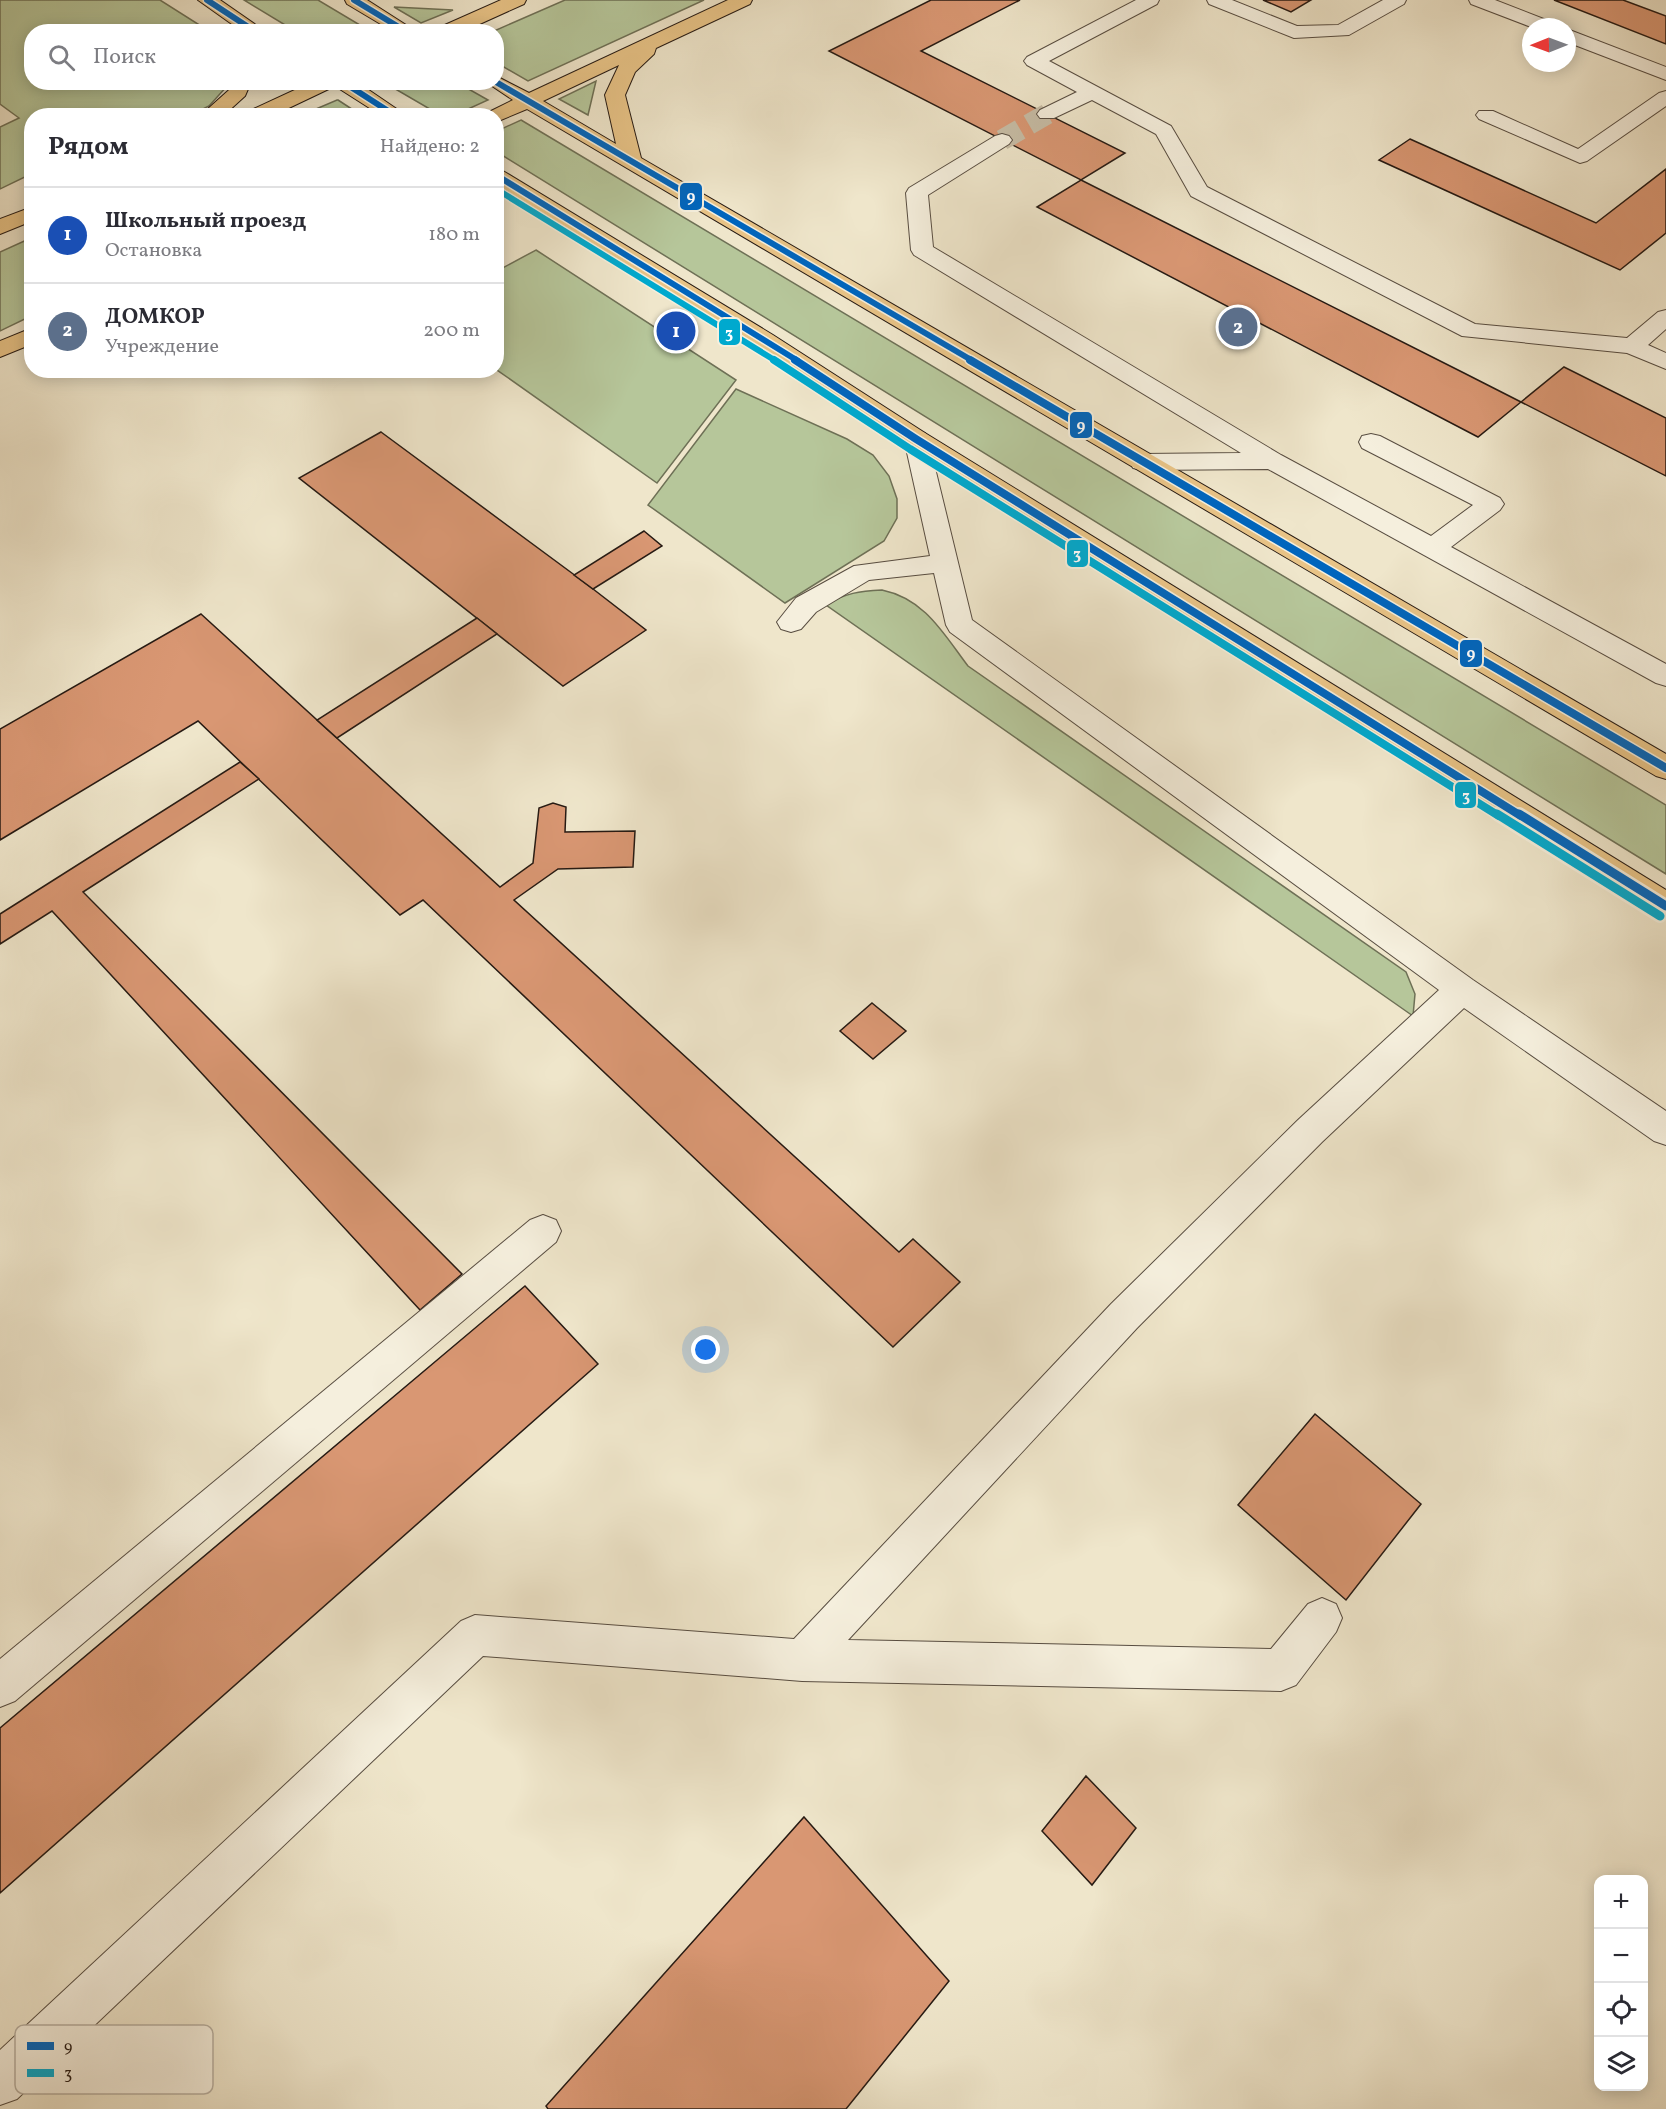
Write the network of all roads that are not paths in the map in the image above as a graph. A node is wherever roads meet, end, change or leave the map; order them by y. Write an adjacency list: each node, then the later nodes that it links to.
1 (207, 0): 9 (main road)
2 (354, 0): 13 (main road)
3 (517, 0): 14 (main road)
4 (743, 0): 16 (main road)
5 (1150, 0): 22 (street)
6 (1216, 0): 7 (street)
7 (1397, 0)
8 (1478, 0): 10 (street)
9 (227, 13): 11 (main road); 12 (main road)
10 (1524, 18)
11 (233, 24)
12 (244, 24)
13 (394, 24)
14 (464, 24)
15 (1576, 39): 17 (street)
16 (658, 40): 24 (main road); 34 (main road)
17 (1666, 74)
18 (504, 87): 24 (main road)
19 (239, 90): 25 (main road)
20 (311, 90): 26 (main road)
21 (355, 90): 27 (main road)
22 (1091, 93): 30 (street); 42 (street)
23 (1666, 97): 29 (street)
24 (528, 101): 28 (main road); 34 (main road)
25 (220, 108)
26 (272, 108)
27 (384, 108)
28 (504, 112)
29 (1644, 113): 31 (street); 32 (street)
30 (1047, 114)
31 (1486, 116)
32 (1666, 123)
33 (1002, 140): 47 (street)
34 (631, 160): 48 (main road)
35 (504, 180): 37 (main road)
36 (504, 204): 37 (main road)
37 (562, 214): 45 (main road)
38 (24, 216): 39 (main road)
39 (0, 227)
40 (1666, 317): 42 (street)
41 (24, 339): 43 (main road)
42 (1632, 346): 44 (street)
43 (0, 350)
44 (1666, 362)
45 (916, 439): 50 (street); 54 (main road)
46 (1371, 442): 49 (street)
47 (1272, 461): 48 (street); 49 (street)
48 (1142, 462): 53 (main road)
49 (1432, 549): 52 (street)
50 (945, 563): 51 (street); 55 (street)
51 (791, 622)
52 (1666, 676)
53 (1666, 768)
54 (1666, 906)
55 (1462, 989): 56 (street); 59 (street)
56 (1666, 1130)
57 (543, 1231): 60 (street)
58 (1322, 1618): 59 (street)
59 (802, 1660): 61 (street)
60 (0, 1686)
61 (61, 2025)
62 (15, 2068): 63 (street)
63 (0, 2082)

